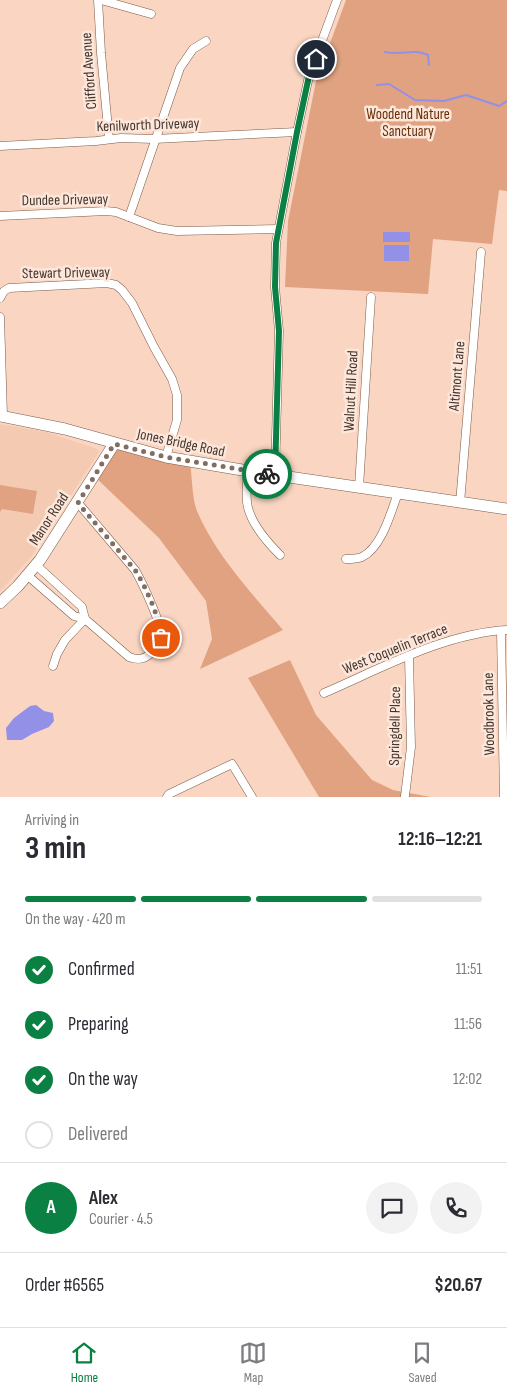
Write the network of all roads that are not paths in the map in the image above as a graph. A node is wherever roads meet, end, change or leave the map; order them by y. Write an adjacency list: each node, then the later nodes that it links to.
1 (100, 0): 3 (street); 7 (street, Clifford Avenue)
2 (337, 0): 5 (street)
3 (151, 14)
4 (206, 41): 6 (street)
5 (297, 132): 6 (street, Kenilworth Driveway); 11 (street)
6 (154, 139): 7 (street, Kenilworth Driveway); 10 (street)
7 (109, 140): 8 (street, Kenilworth Driveway)
8 (0, 146)
9 (0, 216): 10 (street, Dundee Driveway)
10 (128, 217): 11 (street, Dundee Driveway)
11 (278, 229): 20 (street)
12 (482, 252): 23 (street, Altimont Lane)
13 (2, 294): 18 (street, Stewart Driveway)
14 (371, 297): 21 (street, Walnut Hill Road)
15 (0, 317): 16 (street)
16 (2, 416): 17 (main road, Jones Bridge Road)
17 (114, 444): 18 (main road, Jones Bridge Road); 24 (main road, Manor Road)
18 (166, 457): 19 (main road, Jones Bridge Road)
19 (248, 471): 20 (main road, Jones Bridge Road); 26 (street)
20 (275, 474): 21 (main road, Jones Bridge Road)
21 (359, 487): 22 (main road, Jones Bridge Road)
22 (398, 493): 23 (main road, Jones Bridge Road); 27 (street)
23 (460, 502): 25 (main road, Jones Bridge Road)
24 (78, 503): 28 (main road, Manor Road); 31 (street)
25 (507, 509)
26 (280, 555)
27 (346, 559)
28 (36, 565): 29 (main road, Manor Road); 31 (street)
29 (28, 575): 30 (main road, Manor Road); 31 (street)
30 (0, 604)
31 (85, 619): 34 (street)
32 (504, 630): 33 (street, West Coquelin Terrace); 39 (street, Woodbrook Lane)
33 (409, 656): 35 (street, West Coquelin Terrace); 36 (street, Springdell Place)
34 (53, 666)
35 (324, 693)
36 (405, 796)
37 (167, 797): 38 (street)
38 (252, 797)
39 (504, 797)

